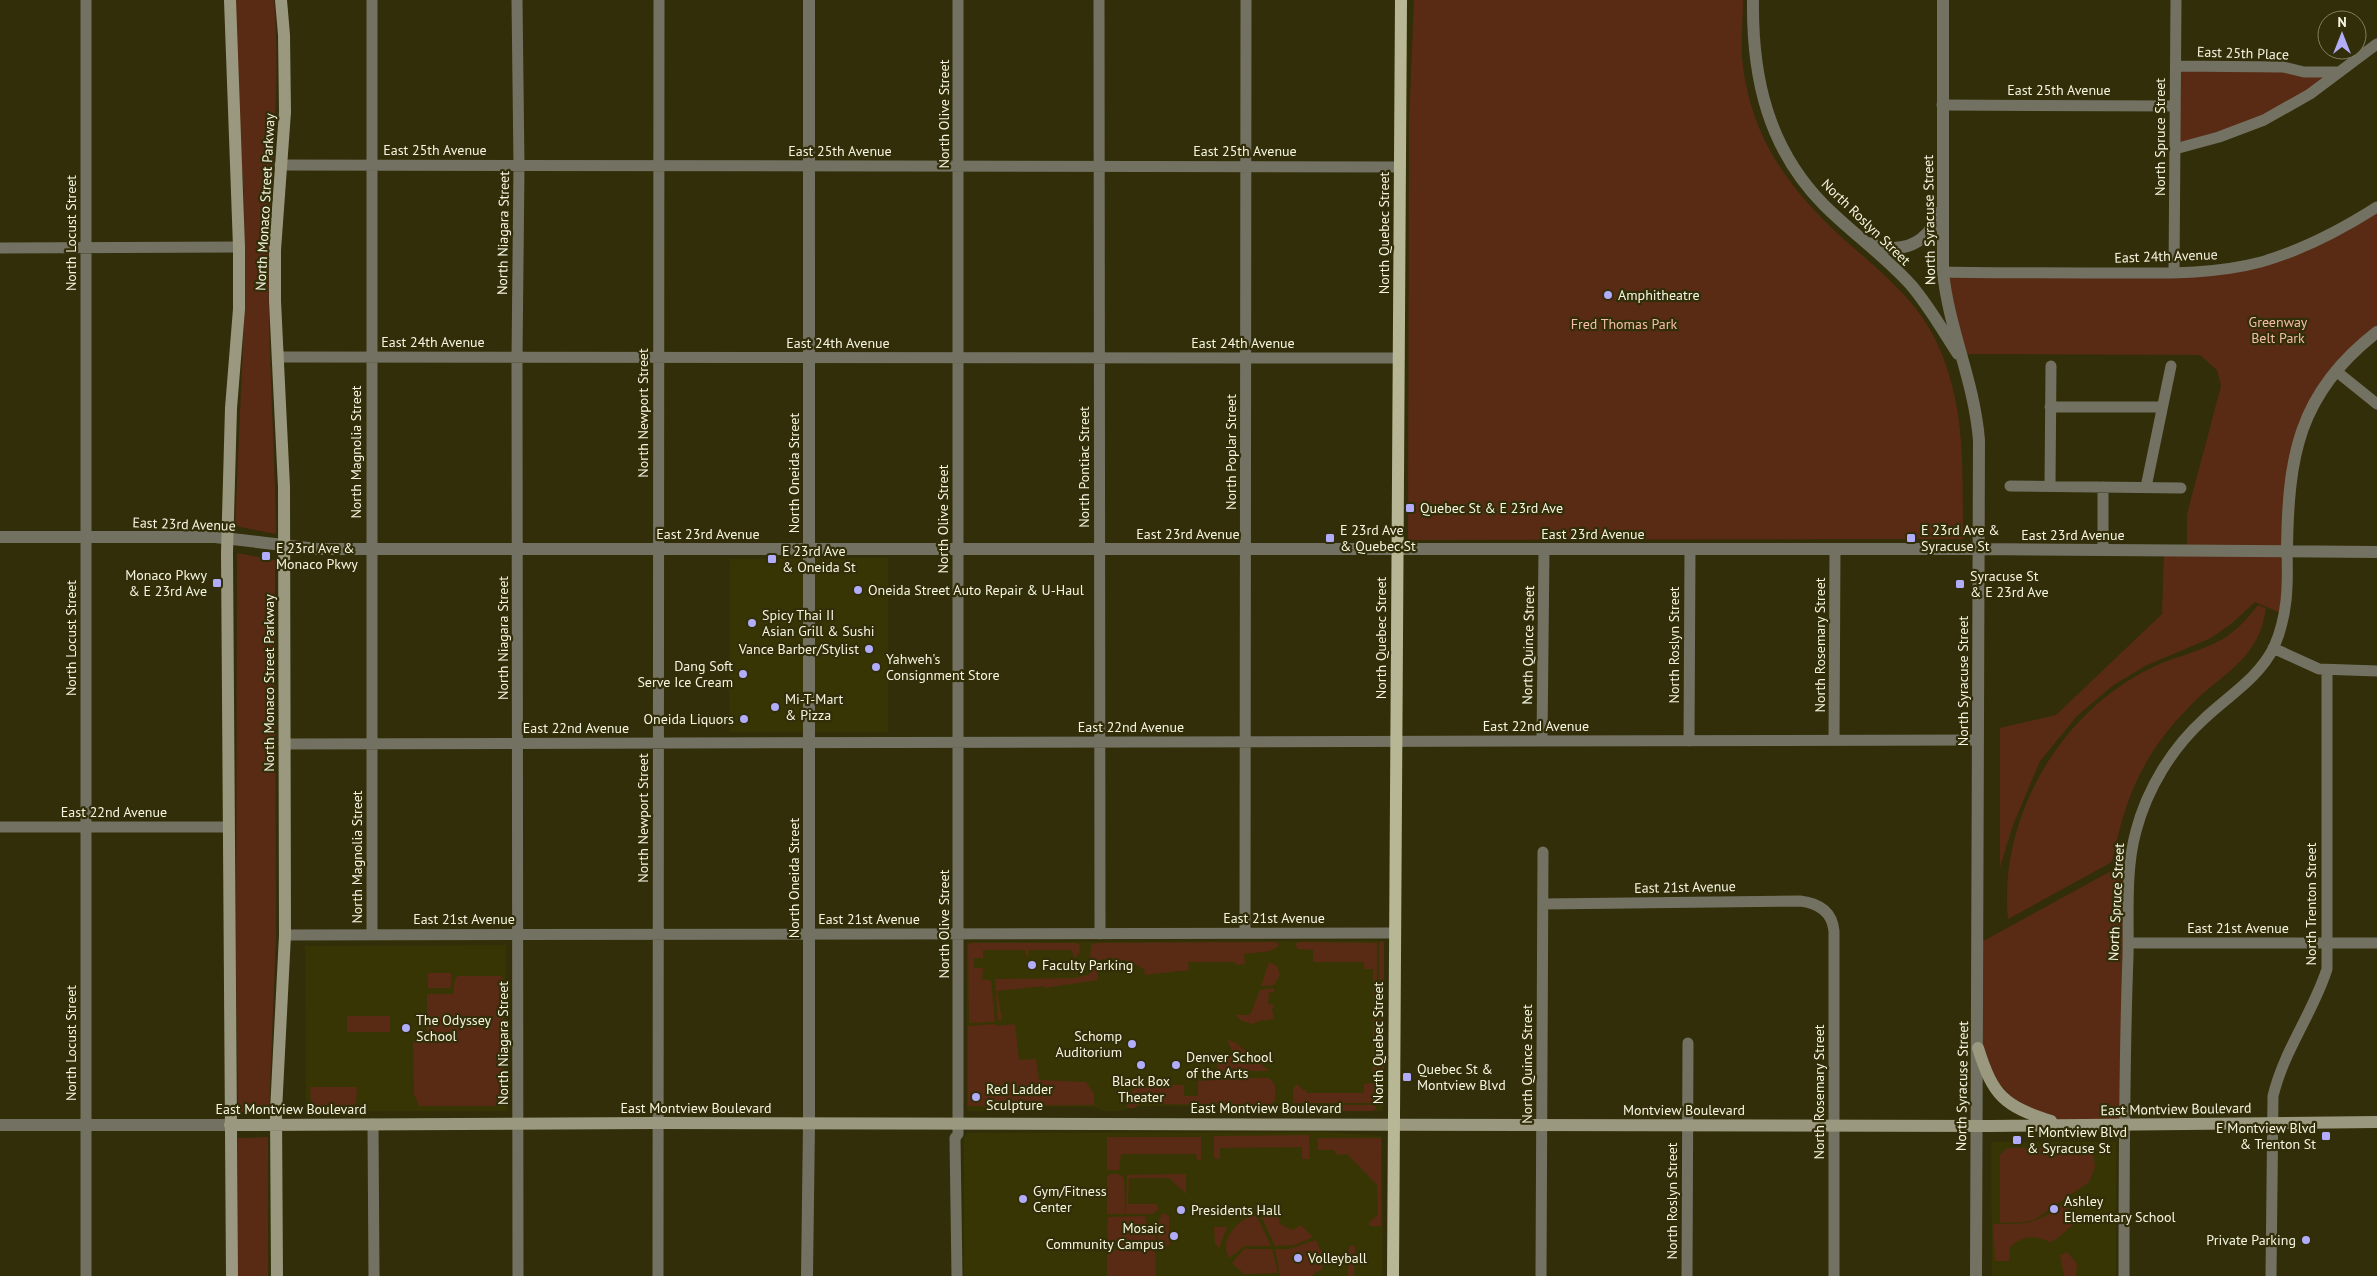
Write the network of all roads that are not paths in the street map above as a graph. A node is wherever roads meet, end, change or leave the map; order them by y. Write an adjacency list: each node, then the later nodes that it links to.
1 (86, 0): 35 (street, North Locust Street)
2 (230, 0): 33 (main road, North Monaco Street Parkway)
3 (280, 0): 21 (main road, North Monaco Street Parkway)
4 (372, 0): 22 (street, North Magnolia Street)
5 (517, 0): 23 (street, North Niagara Street)
6 (658, 0): 24 (street, North Newport Street)
7 (809, 0): 25 (street, North Oneida Street)
8 (958, 0): 26 (street, North Olive Street)
9 (1099, 0): 27 (street, North Pontiac Street)
10 (1246, 0): 28 (street, North Poplar Street)
11 (1401, 0): 29 (main road, North Quebec Street)
12 (1753, 0): 32 (street, North Roslyn Street)
13 (1943, 0): 18 (street, North Syracuse Street)
14 (2176, 0): 16 (street, North Spruce Street)
15 (2377, 44): 17 (street)
16 (2176, 66): 17 (street, East 25th Place); 19 (street, North Spruce Street)
17 (2338, 72): 20 (street)
18 (1942, 105): 19 (street, East 25th Avenue); 31 (street, North Syracuse Street)
19 (2175, 106): 20 (street, North Spruce Street)
20 (2175, 149): 37 (street, North Spruce Street)
21 (280, 165): 22 (street, East 25th Avenue); 39 (main road, North Monaco Street Parkway)
22 (372, 165): 23 (street, East 25th Avenue); 40 (street, North Magnolia Street)
23 (519, 166): 24 (street, East 25th Avenue); 41 (street, North Niagara Street)
24 (658, 166): 25 (street, East 25th Avenue); 42 (street, North Newport Street)
25 (809, 166): 26 (street, East 25th Avenue); 43 (street, North Oneida Street)
26 (959, 166): 27 (street, East 25th Avenue); 44 (street, North Olive Street)
27 (1098, 166): 28 (street, East 25th Avenue); 45 (street, North Pontiac Street)
28 (1246, 166): 29 (street, East 25th Avenue); 46 (street, North Poplar Street)
29 (1399, 166): 47 (main road, North Quebec Street)
30 (2377, 206): 37 (street, East 24th Avenue)
31 (1942, 208): 32 (street); 36 (street, North Syracuse Street)
32 (1864, 242): 50 (street, North Roslyn Street)
33 (240, 247): 35 (street); 62 (main road, North Monaco Street Parkway)
34 (0, 248): 35 (street)
35 (86, 248): 61 (street, North Locust Street)
36 (1943, 272): 37 (street, East 24th Avenue); 50 (street, North Syracuse Street)
37 (2174, 273)
38 (2377, 332): 51 (street)
39 (278, 357): 40 (street, East 24th Avenue); 63 (main road, North Monaco Street Parkway)
40 (372, 357): 41 (street, East 24th Avenue); 64 (street, North Magnolia Street)
41 (517, 358): 42 (street, East 24th Avenue); 65 (street, North Niagara Street)
42 (658, 358): 43 (street, East 24th Avenue); 66 (street, North Newport Street)
43 (809, 358): 44 (street, East 24th Avenue); 67 (street, North Oneida Street)
44 (958, 358): 45 (street, East 24th Avenue); 68 (street, North Olive Street)
45 (1099, 358): 46 (street, East 24th Avenue); 69 (street, North Pontiac Street)
46 (1246, 358): 47 (street, East 24th Avenue); 70 (street, North Poplar Street)
47 (1399, 358): 71 (main road, North Quebec Street)
48 (2050, 366): 53 (street)
49 (2171, 366): 54 (street)
50 (1966, 368): 75 (street, North Syracuse Street)
51 (2336, 371): 52 (street); 77 (street)
52 (2377, 404)
53 (2050, 407): 54 (street); 56 (street)
54 (2162, 407): 58 (street)
55 (2010, 486): 56 (street)
56 (2050, 486): 57 (street)
57 (2103, 487): 58 (street); 76 (street)
58 (2146, 487): 59 (street)
59 (2181, 488)
60 (0, 537): 61 (street, East 23rd Avenue)
61 (85, 537): 62 (street, East 23rd Avenue); 95 (street, North Locust Street)
62 (227, 538): 63 (street, East 23rd Avenue); 96 (main road, North Monaco Street Parkway)
63 (284, 547): 64 (street, East 23rd Avenue); 94 (main road, North Monaco Street Parkway)
64 (371, 549): 65 (street, East 23rd Avenue); 91 (street, North Magnolia Street)
65 (517, 549): 66 (street, East 23rd Avenue); 92 (street, North Niagara Street)
66 (658, 549): 67 (street, East 23rd Avenue); 93 (street, North Newport Street)
67 (809, 549): 68 (street, East 23rd Avenue); 86 (street, North Oneida Street)
68 (958, 549): 69 (street, East 23rd Avenue); 87 (street, North Olive Street)
69 (1099, 549): 70 (street, East 23rd Avenue); 88 (street, North Pontiac Street)
70 (1245, 549): 71 (street, East 23rd Avenue); 89 (street, North Poplar Street)
71 (1396, 549): 72 (street, East 23rd Avenue); 90 (main road, North Quebec Street)
72 (1544, 549): 73 (street, East 23rd Avenue); 84 (street, North Quince Street)
73 (1690, 549): 74 (street, East 23rd Avenue); 85 (street, North Roslyn Street)
74 (1835, 549): 75 (street, East 23rd Avenue); 82 (street, North Rosemary Street)
75 (1978, 549): 76 (street, East 23rd Avenue); 83 (street, North Syracuse Street)
76 (2103, 550): 77 (street, East 23rd Avenue)
77 (2287, 551): 78 (street, East 23rd Avenue); 79 (street, North Spruce Street)
78 (2377, 552)
79 (2273, 648): 80 (street); 110 (street, North Spruce Street)
80 (2327, 671): 81 (street); 111 (street, North Trenton Street)
81 (2377, 671)
82 (1834, 740): 83 (street, East 22nd Avenue); 85 (street, East 22nd Avenue)
83 (1978, 740): 114 (street, North Syracuse Street)
84 (1542, 741): 85 (street, East 22nd Avenue); 90 (street, East 22nd Avenue)
85 (1689, 741)
86 (809, 742): 87 (street, East 22nd Avenue); 93 (street, East 22nd Avenue); 107 (street, North Oneida Street)
87 (958, 742): 88 (street, East 22nd Avenue); 108 (street, North Olive Street)
88 (1100, 742): 89 (street, East 22nd Avenue); 109 (street, North Pontiac Street)
89 (1245, 742): 90 (street, East 22nd Avenue); 101 (street, North Poplar Street)
90 (1396, 742): 102 (main road, North Quebec Street)
91 (371, 743): 92 (street, East 22nd Avenue); 94 (street, East 22nd Avenue); 104 (street, North Magnolia Street)
92 (518, 743): 93 (street, East 22nd Avenue); 105 (street, North Niagara Street)
93 (658, 743): 106 (street, North Newport Street)
94 (284, 744): 103 (main road, North Monaco Street Parkway)
95 (86, 827): 96 (street, East 22nd Avenue); 97 (street, East 22nd Avenue); 130 (street, North Locust Street)
96 (227, 827): 125 (main road, North Monaco Street Parkway)
97 (0, 828)
98 (1543, 852): 99 (street, North Quince Street)
99 (1543, 904): 100 (street, East 21st Avenue); 126 (street, North Quince Street)
100 (1825, 910): 127 (street, North Rosemary Street)
101 (1245, 933): 102 (street, East 21st Avenue); 109 (street, East 21st Avenue)
102 (1394, 933): 120 (main road, North Quebec Street)
103 (284, 934): 104 (street, East 21st Avenue); 121 (main road, North Monaco Street Parkway)
104 (372, 934): 105 (street, East 21st Avenue)
105 (517, 934): 106 (street, East 21st Avenue); 117 (street, North Niagara Street)
106 (659, 934): 107 (street, East 21st Avenue); 118 (street, North Newport Street)
107 (809, 934): 108 (street, East 21st Avenue); 123 (street, North Oneida Street)
108 (959, 934): 109 (street, East 21st Avenue); 119 (street, North Olive Street)
109 (1100, 934)
110 (2128, 943): 111 (street, East 21st Avenue); 124 (street, North Spruce Street)
111 (2327, 943): 112 (street, East 21st Avenue); 115 (street, North Trenton Street)
112 (2377, 943)
113 (1688, 1043): 131 (street, North Roslyn Street)
114 (1978, 1048): 128 (main road); 132 (street, North Syracuse Street)
115 (2271, 1122): 116 (main road, East Montview Boulevard); 124 (main road, East Montview Boulevard); 147 (street, North Trenton Street)
116 (2377, 1122)
117 (518, 1123): 118 (main road, East Montview Boulevard); 122 (main road, East Montview Boulevard); 137 (street, North Niagara Street)
118 (657, 1123): 123 (main road, East Montview Boulevard); 138 (street, North Newport Street)
119 (958, 1123): 120 (main road, East Montview Boulevard); 123 (main road, East Montview Boulevard); 140 (street, North Olive Street)
120 (1393, 1123): 126 (main road, Montview Boulevard); 141 (main road, North Quebec Street)
121 (276, 1124): 122 (main road, East Montview Boulevard); 125 (main road, East Montview Boulevard); 135 (main road, North Monaco Street Parkway)
122 (373, 1124): 136 (street)
123 (809, 1124): 139 (street, North Oneida Street)
124 (2124, 1124): 128 (main road, East Montview Boulevard); 146 (street, North Spruce Street)
125 (230, 1125): 130 (street, East Montview Boulevard); 134 (main road, North Monaco Street Parkway)
126 (1542, 1125): 131 (main road, Montview Boulevard); 142 (street, North Quince Street)
127 (1834, 1125): 131 (main road, Montview Boulevard); 132 (main road, Montview Boulevard); 144 (street, North Rosemary Street)
128 (2063, 1125): 132 (main road, East Montview Boulevard)
129 (0, 1126): 130 (street, East Montview Boulevard)
130 (85, 1126): 133 (street, North Locust Street)
131 (1687, 1126): 143 (street, North Roslyn Street)
132 (1976, 1126): 145 (street, North Syracuse Street)
133 (86, 1276)
134 (232, 1276)
135 (277, 1276)
136 (374, 1276)
137 (518, 1276)
138 (658, 1276)
139 (807, 1276)
140 (957, 1276)
141 (1393, 1276)
142 (1541, 1276)
143 (1687, 1276)
144 (1834, 1276)
145 (1976, 1276)
146 (2124, 1276)
147 (2271, 1276)

